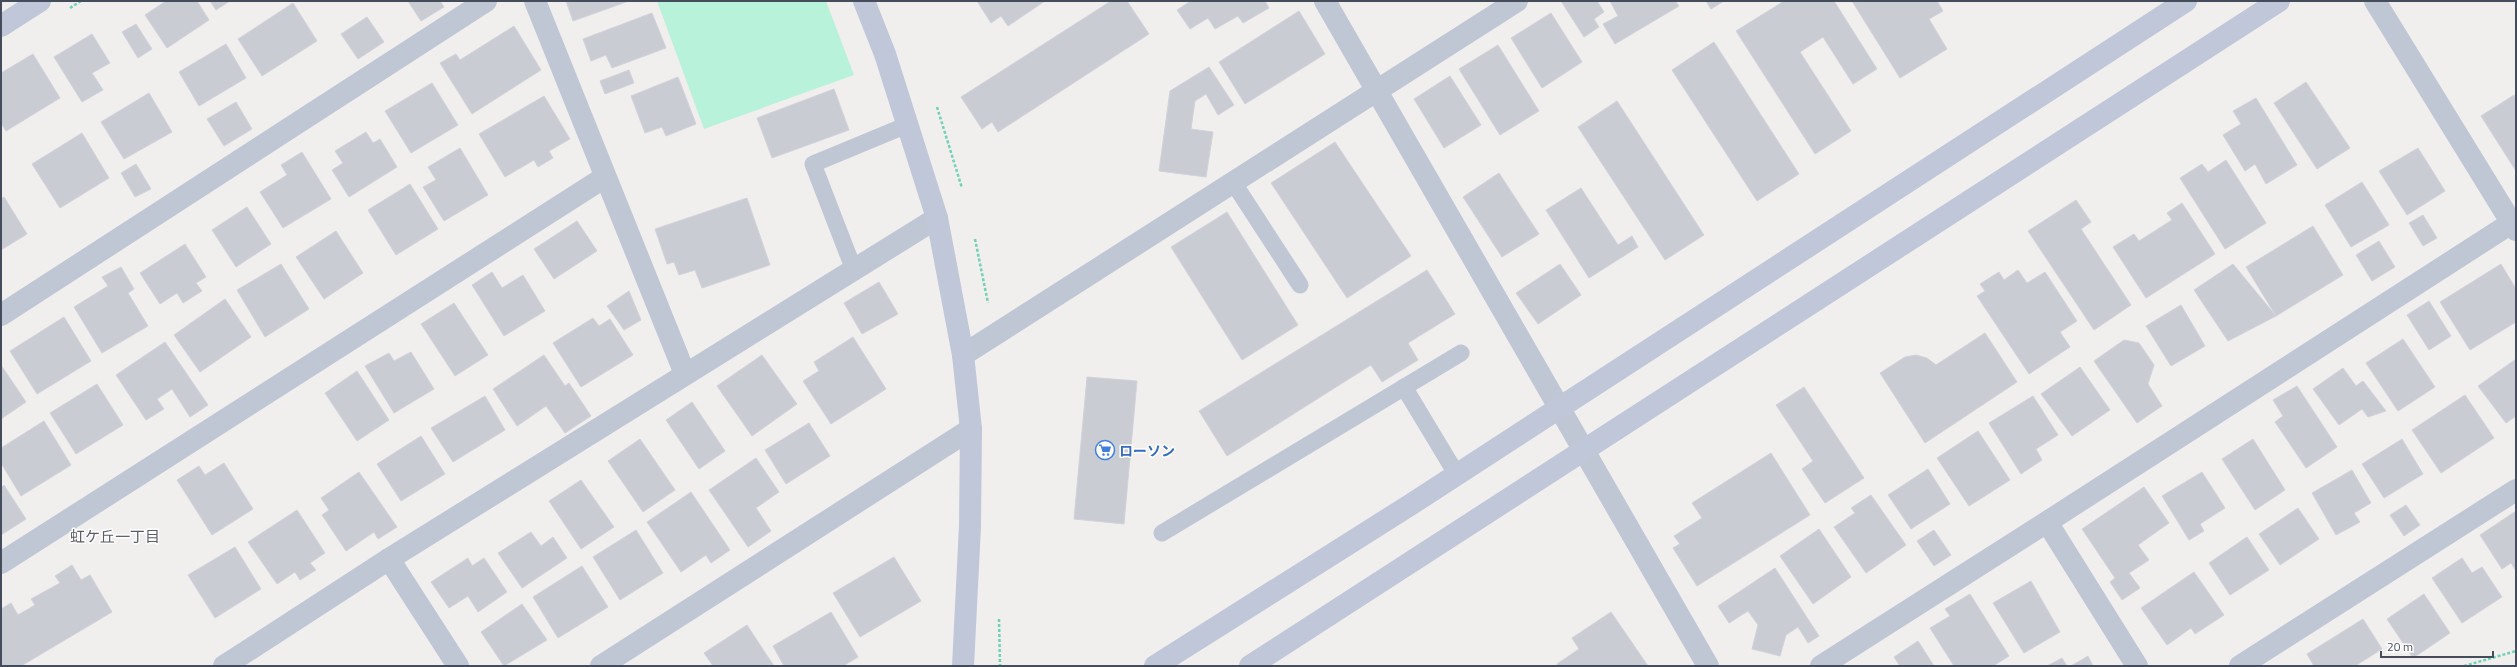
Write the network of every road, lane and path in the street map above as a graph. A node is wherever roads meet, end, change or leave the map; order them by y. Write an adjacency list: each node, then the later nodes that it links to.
1 (40, 1): 10 (street)
2 (486, 1): 19 (street)
3 (535, 1): 13 (street)
4 (864, 1): 12 (street)
5 (1325, 1): 11 (street)
6 (1517, 1): 11 (street)
7 (2186, 1): 24 (street)
8 (2280, 1): 26 (street)
9 (2375, 1): 16 (street)
10 (1, 26)
11 (1377, 91): 14 (street); 24 (street)
12 (907, 125): 15 (street); 17 (lane)
13 (605, 177): 22 (street); 32 (street)
14 (1233, 182): 18 (lane); 21 (street)
15 (937, 218): 17 (street); 21 (street)
16 (2515, 224): 29 (street)
17 (854, 270): 22 (street)
18 (1300, 285)
19 (1, 315)
20 (1461, 353): 23 (lane)
21 (963, 355): 25 (street)
22 (685, 374): 31 (street)
23 (1404, 387): 27 (lane); 30 (lane)
24 (1559, 407): 26 (street); 27 (street)
25 (971, 429): 36 (street); 37 (street)
26 (1584, 452): 39 (street); 40 (street)
27 (1457, 475): 38 (street)
28 (2516, 490): 43 (street)
29 (2047, 522): 41 (street); 42 (street)
30 (1162, 533)
31 (388, 559): 34 (street); 35 (street)
32 (1, 563)
33 (2516, 651): 44 (path)
34 (224, 666)
35 (458, 666)
36 (601, 666)
37 (963, 666)
38 (1155, 666)
39 (1250, 666)
40 (1708, 666)
41 (1821, 666)
42 (2137, 666)
43 (2240, 666)
44 (2464, 666)

